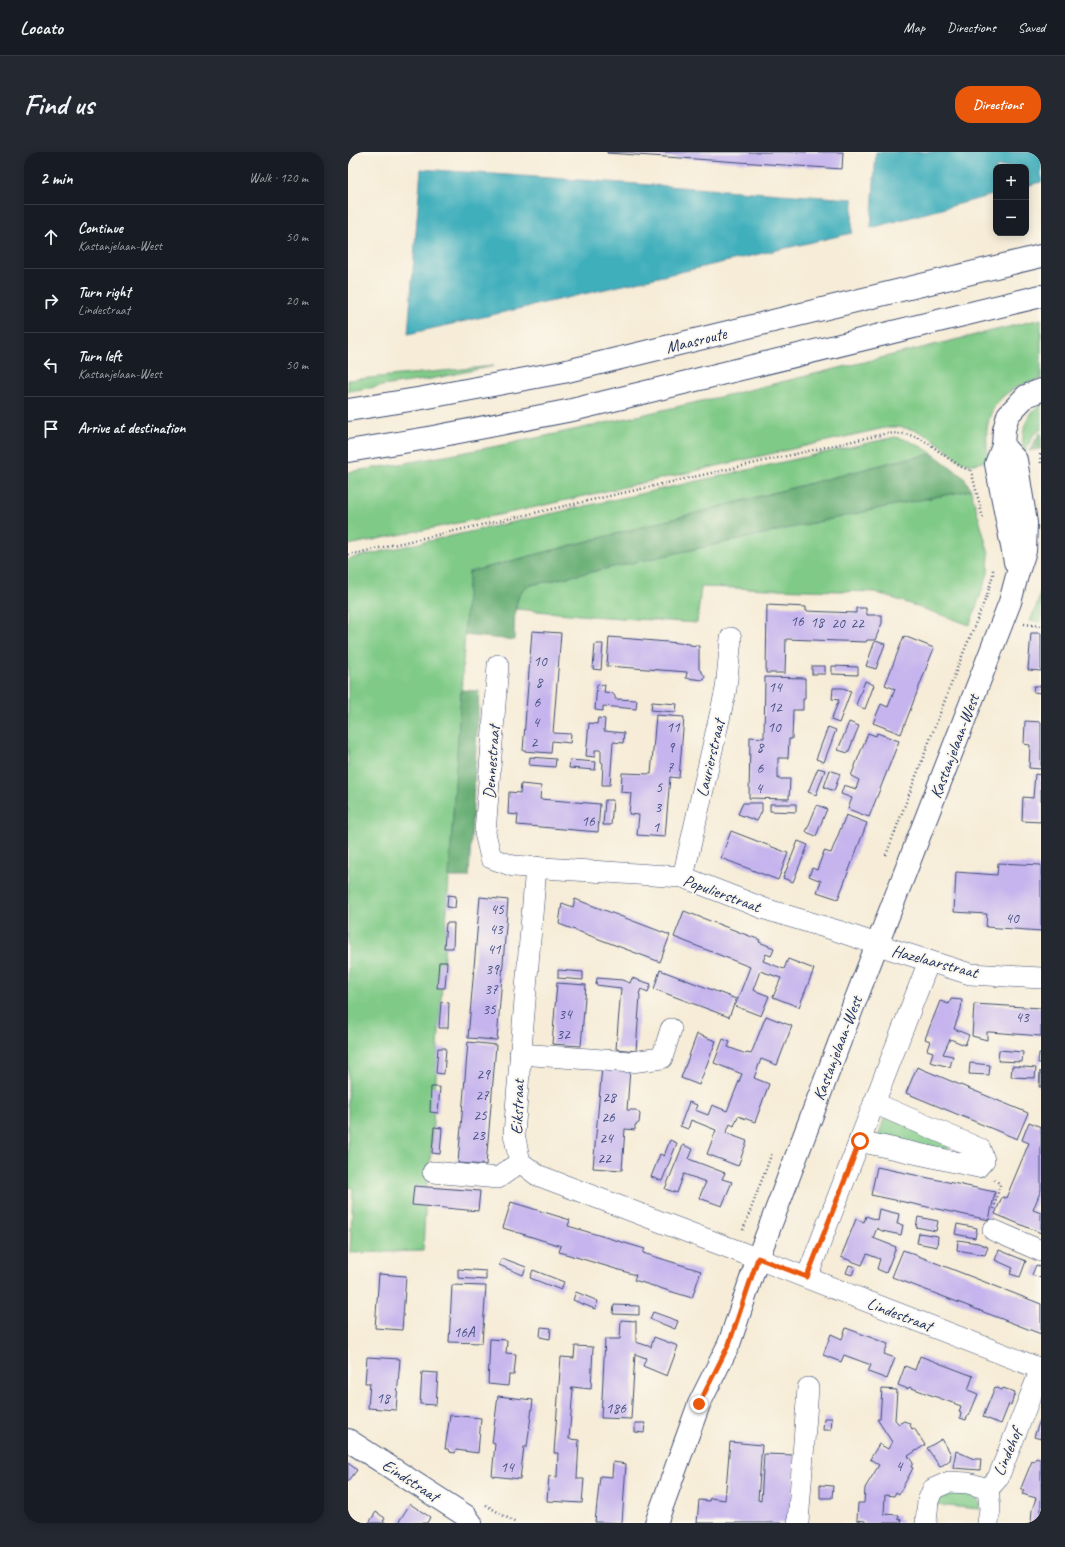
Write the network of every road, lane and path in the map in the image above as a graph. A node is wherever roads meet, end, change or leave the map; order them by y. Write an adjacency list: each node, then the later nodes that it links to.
1 (1041, 256): 4 (main road, Maasroute)
2 (1041, 296): 5 (main road)
3 (1041, 390): 7 (main road, Kastanjelaan-West)
4 (348, 410)
5 (348, 450)
6 (1040, 454): 7 (path); 8 (path)
7 (1005, 457): 9 (path); 21 (main road, Kastanjelaan-West)
8 (1041, 464)
9 (971, 470): 10 (path); 11 (path)
10 (984, 524)
11 (348, 555)
12 (993, 567): 17 (path)
13 (1023, 624): 14 (path)
14 (1041, 626)
15 (731, 638): 20 (street, Laurierstraat)
16 (498, 665): 18 (street, Dennestraat)
17 (886, 856)
18 (491, 858): 19 (street, Populierstraat)
19 (536, 867): 20 (street, Populierstraat); 25 (street, Eikstraat)
20 (683, 877): 21 (street, Populierstraat)
21 (876, 944): 22 (street, Hazelaarstraat); 35 (main road, Kastanjelaan-West)
22 (930, 961): 23 (street, Hazelaarstraat); 26 (street)
23 (1041, 978)
24 (671, 1029): 25 (street)
25 (520, 1054): 29 (street, Eikstraat)
26 (874, 1103): 27 (street); 30 (street)
27 (860, 1141): 30 (street); 36 (street)
28 (775, 1147): 33 (path)
29 (520, 1162): 31 (street); 33 (street)
30 (978, 1167): 32 (path)
31 (433, 1172)
32 (993, 1230): 34 (street)
33 (735, 1250): 35 (street)
34 (1041, 1251)
35 (758, 1258): 36 (street, Lindestraat); 42 (main road, Kastanjelaan-West)
36 (807, 1277): 37 (street, Lindestraat)
37 (1041, 1369): 40 (street, Lindehof)
38 (808, 1388): 43 (street)
39 (348, 1440): 41 (main road, Eindstraat)
40 (988, 1489): 44 (street, Lindehof); 45 (street, Lindehof)
41 (471, 1523)
42 (656, 1523)
43 (798, 1523)
44 (926, 1523)
45 (988, 1523)

